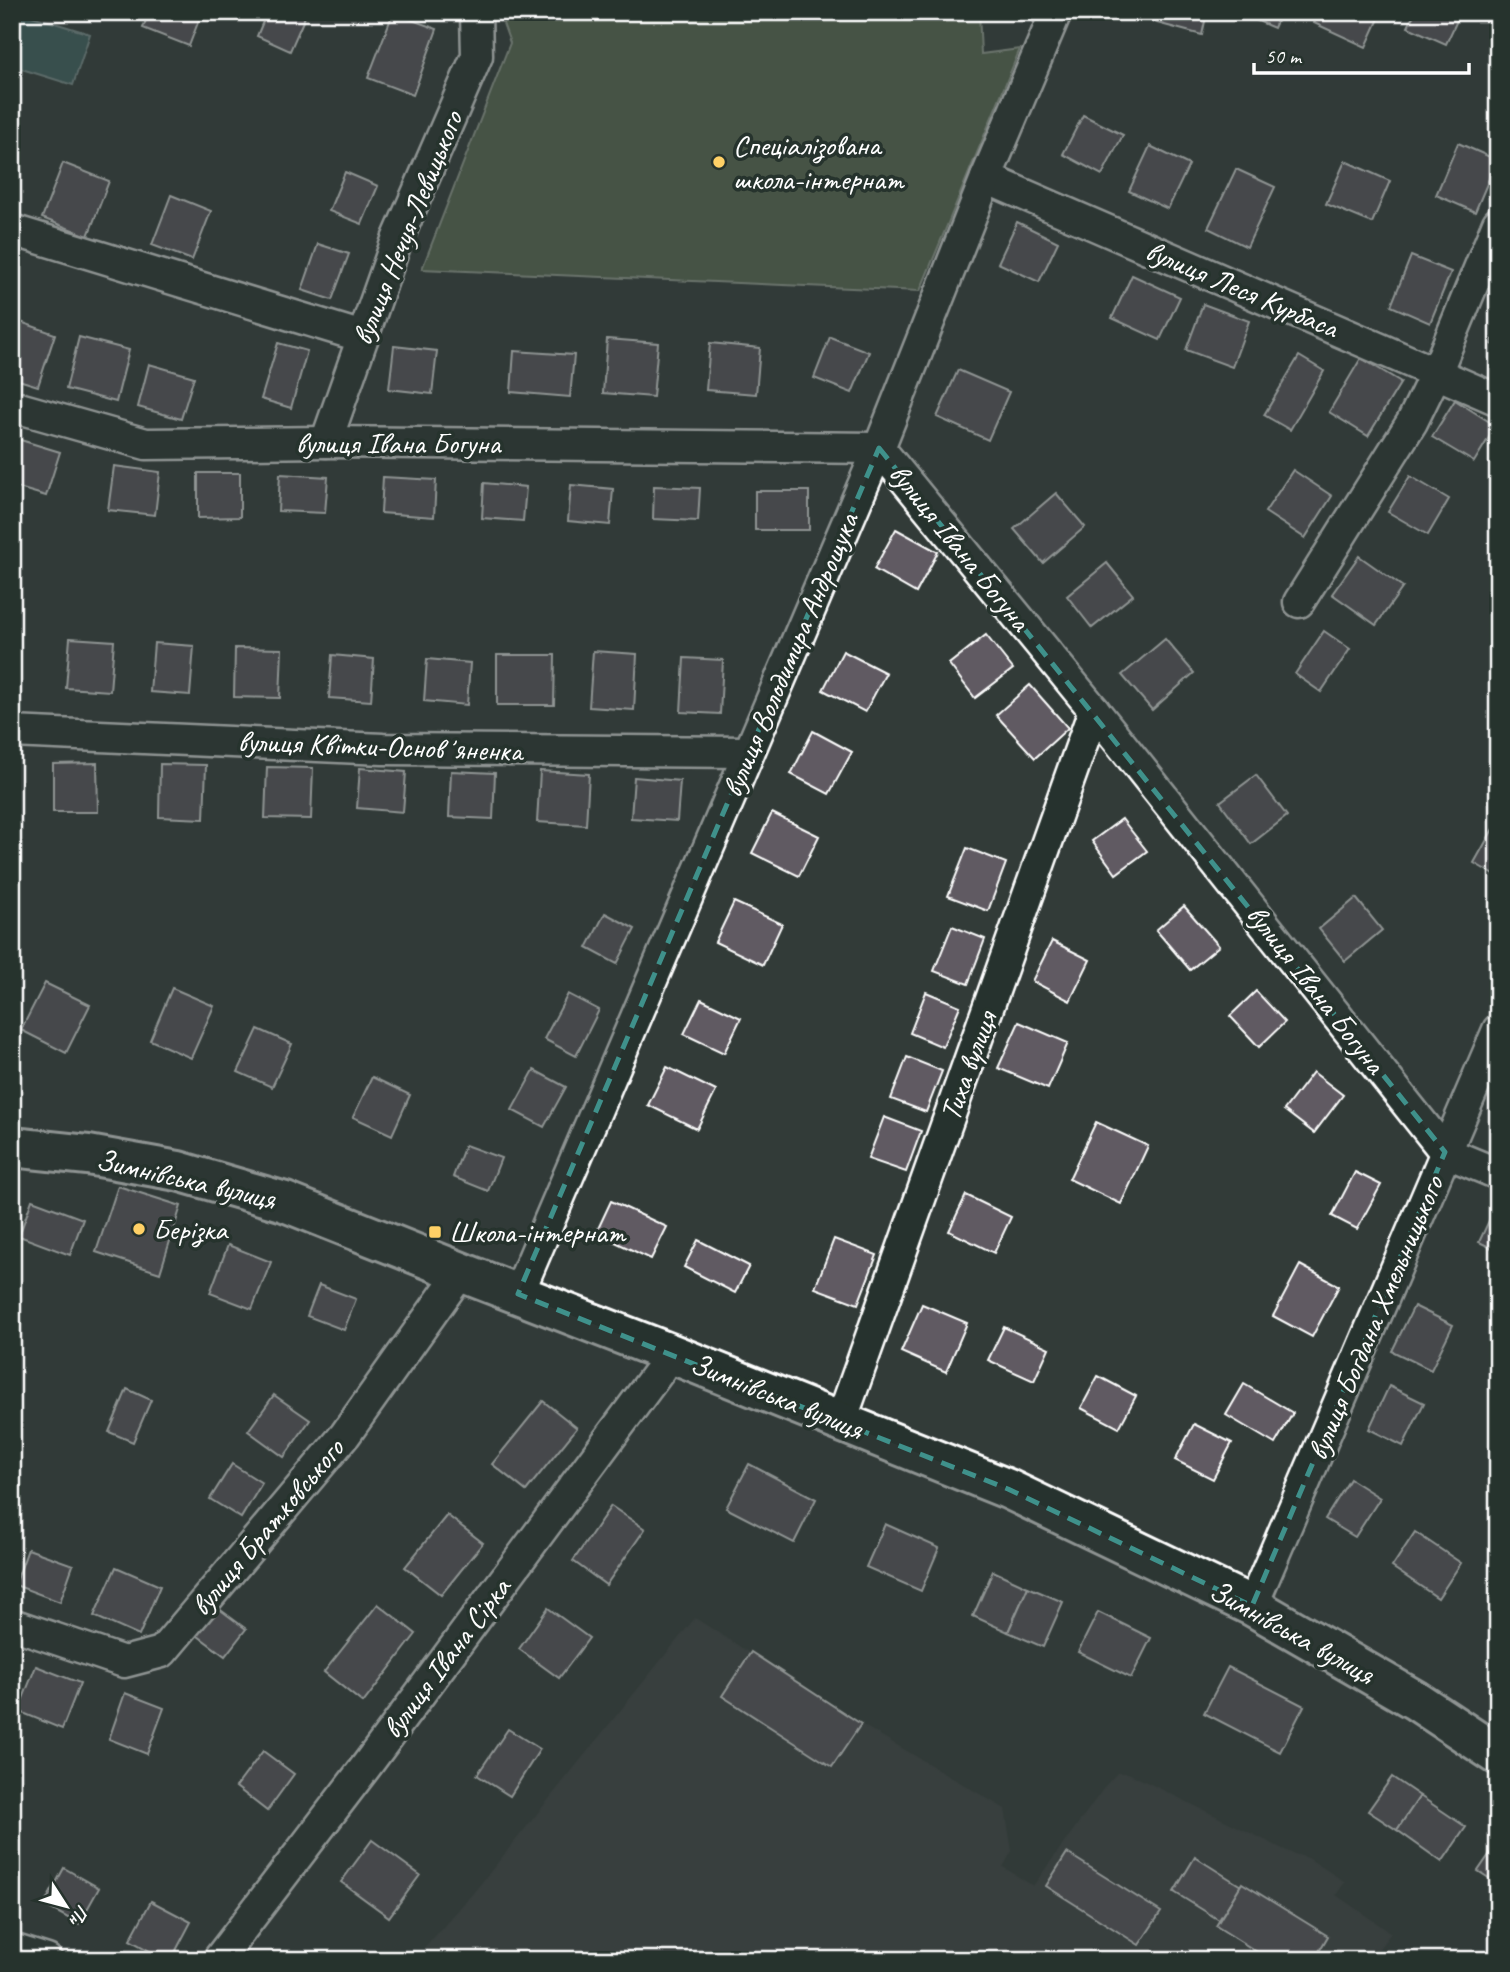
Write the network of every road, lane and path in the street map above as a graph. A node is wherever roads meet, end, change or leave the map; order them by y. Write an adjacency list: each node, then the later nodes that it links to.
1 (476, 12): 6 (street, вулиця Нечуя-Левицького)
2 (1056, 12): 3 (street, вулиця Володимира Андрощука)
3 (986, 177): 7 (street, вулиця Леся Курбаса); 11 (street, вулиця Володимира Андрощука)
4 (1498, 223): 7 (street)
5 (12, 230): 6 (street)
6 (363, 337): 10 (street, вулиця Нечуя-Левицького)
7 (1436, 373): 8 (street, вулиця Леся Курбаса); 12 (street)
8 (1498, 400)
9 (12, 406): 10 (street, вулиця Івана Богуна)
10 (326, 442): 11 (street, вулиця Івана Богуна)
11 (879, 448): 13 (street, вулиця Івана Богуна); 15 (street, вулиця Володимира Андрощука)
12 (1299, 602)
13 (1094, 710): 18 (street, вулиця Івана Богуна); 23 (street, Тиха вулиця)
14 (12, 732): 15 (street, вулиця Квітки-Основʼяненка)
15 (749, 751): 21 (street, вулиця Володимира Андрощука)
16 (1498, 1030): 18 (street, вулиця Богдана Хмельницького)
17 (12, 1147): 20 (main road, Зимнівська вулиця)
18 (1445, 1152): 19 (street, вулиця Івана Богуна); 24 (street, вулиця Богдана Хмельницького)
19 (1498, 1174)
20 (461, 1272): 21 (main road, Зимнівська вулиця); 25 (street, вулиця Братковського)
21 (518, 1294): 22 (main road, Зимнівська вулиця)
22 (672, 1353): 23 (main road, Зимнівська вулиця); 29 (street, вулиця Івана Сірка)
23 (841, 1422): 24 (main road, Зимнівська вулиця)
24 (1252, 1606): 26 (main road, Зимнівська вулиця)
25 (12, 1624)
26 (1498, 1755)
27 (12, 1949): 28 (street)
28 (47, 1960)
29 (218, 1960)

